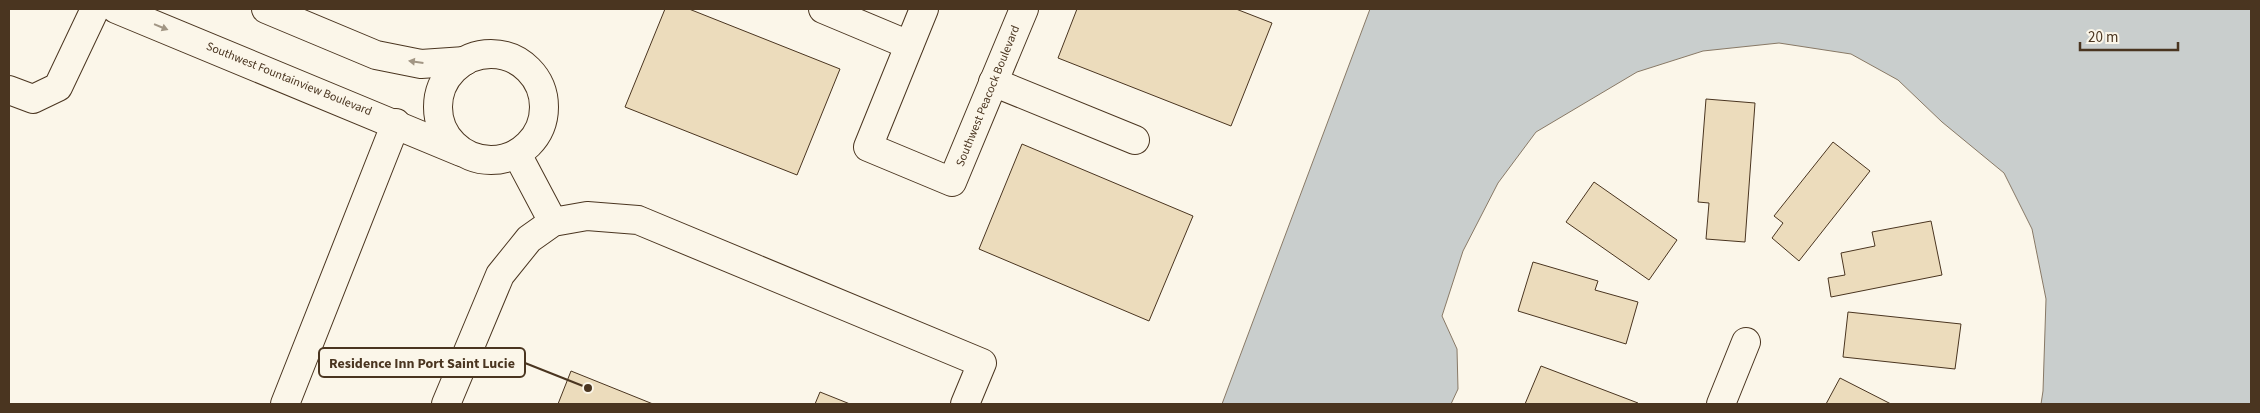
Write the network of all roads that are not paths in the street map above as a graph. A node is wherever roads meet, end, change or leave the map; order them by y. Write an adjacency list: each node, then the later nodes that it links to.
1 (95, 9): 10 (street)
2 (116, 9): 11 (street, Southwest Fountainview Boulevard, one-way to 11)
3 (266, 9): 8 (street, one-way to 3)
4 (823, 9): 7 (street)
5 (924, 9): 7 (street, Southwest Peacock Boulevard)
6 (1024, 9): 9 (street, Southwest Peacock Boulevard)
7 (910, 45): 9 (street, Southwest Peacock Boulevard)
8 (465, 61): 13 (street); 14 (street)
9 (994, 82): 12 (street)
10 (9, 90)
11 (396, 124): 13 (street, Southwest Fountainview Boulevard); 17 (street)
12 (1135, 140)
13 (461, 152): 14 (street)
14 (517, 154): 15 (street)
15 (553, 222): 18 (street); 19 (street)
16 (1746, 342): 20 (street)
17 (285, 404)
18 (446, 404)
19 (965, 404)
20 (1721, 404)

